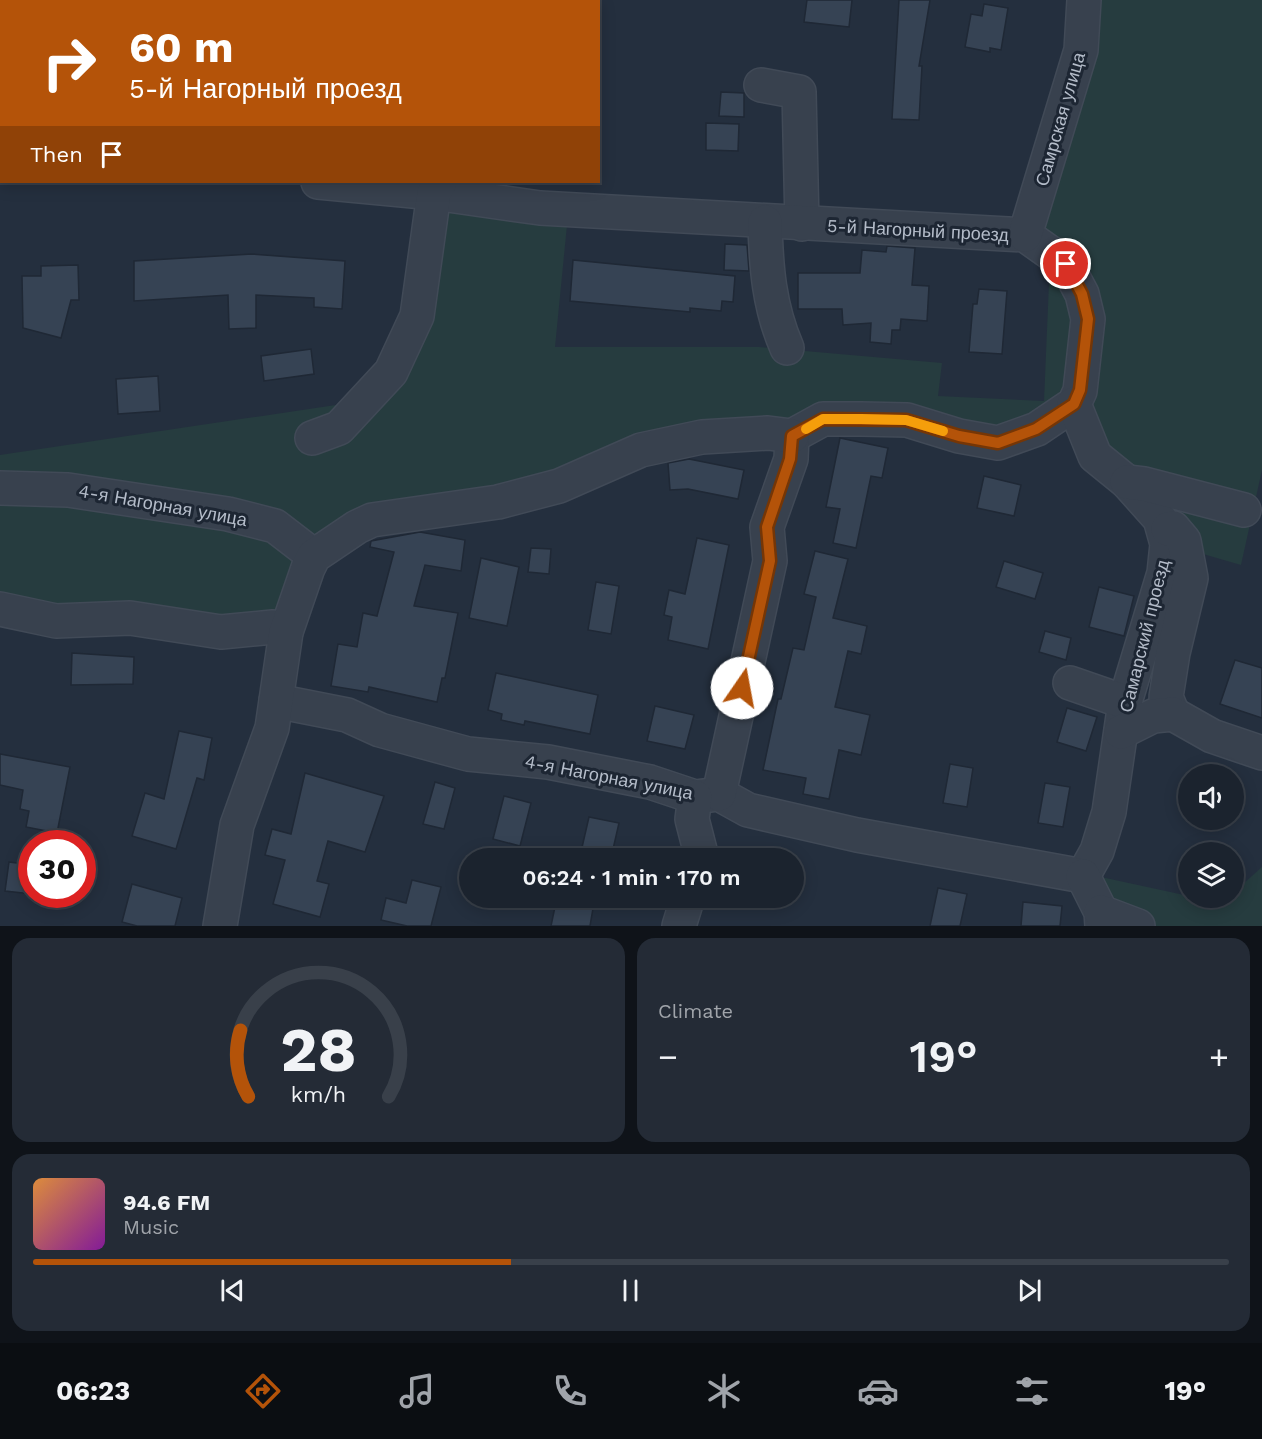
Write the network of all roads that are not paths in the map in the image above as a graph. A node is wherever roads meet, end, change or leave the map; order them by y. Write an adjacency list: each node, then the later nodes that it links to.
1 (1084, 0): 7 (street, Самрская улица)
2 (761, 85): 6 (street)
3 (342, 183): 4 (street, 5-й Нагорный проезд)
4 (437, 187): 5 (street, 5-й Нагорный проезд); 11 (street)
5 (765, 222): 6 (street, 5-й Нагорный проезд); 8 (street)
6 (802, 224): 7 (street, 5-й Нагорный проезд)
7 (1025, 235): 9 (street, 5-й Нагорный проезд)
8 (787, 348)
9 (1074, 404): 10 (street); 12 (street, Самарский проезд)
10 (792, 436): 16 (street); 24 (street)
11 (312, 438)
12 (1127, 482): 14 (street); 15 (street, Самарский проезд)
13 (0, 488): 16 (street, 4-я Нагорная улица)
14 (1244, 510)
15 (1163, 529): 21 (street); 22 (street, Самарский проезд)
16 (314, 556): 18 (street)
17 (0, 609): 18 (street)
18 (286, 632): 20 (street)
19 (1070, 683): 22 (street)
20 (276, 701): 24 (street, 4-я Нагорная улица); 29 (street)
21 (1173, 714): 22 (street); 23 (street)
22 (1123, 717): 26 (street, Самарский проезд)
23 (1262, 753)
24 (707, 795): 25 (street); 26 (street, 4-я Нагорная улица)
25 (699, 848)
26 (1083, 876): 28 (street)
27 (684, 908): 30 (street)
28 (1102, 919): 31 (street)
29 (220, 926)
30 (679, 926)
31 (1138, 926)

